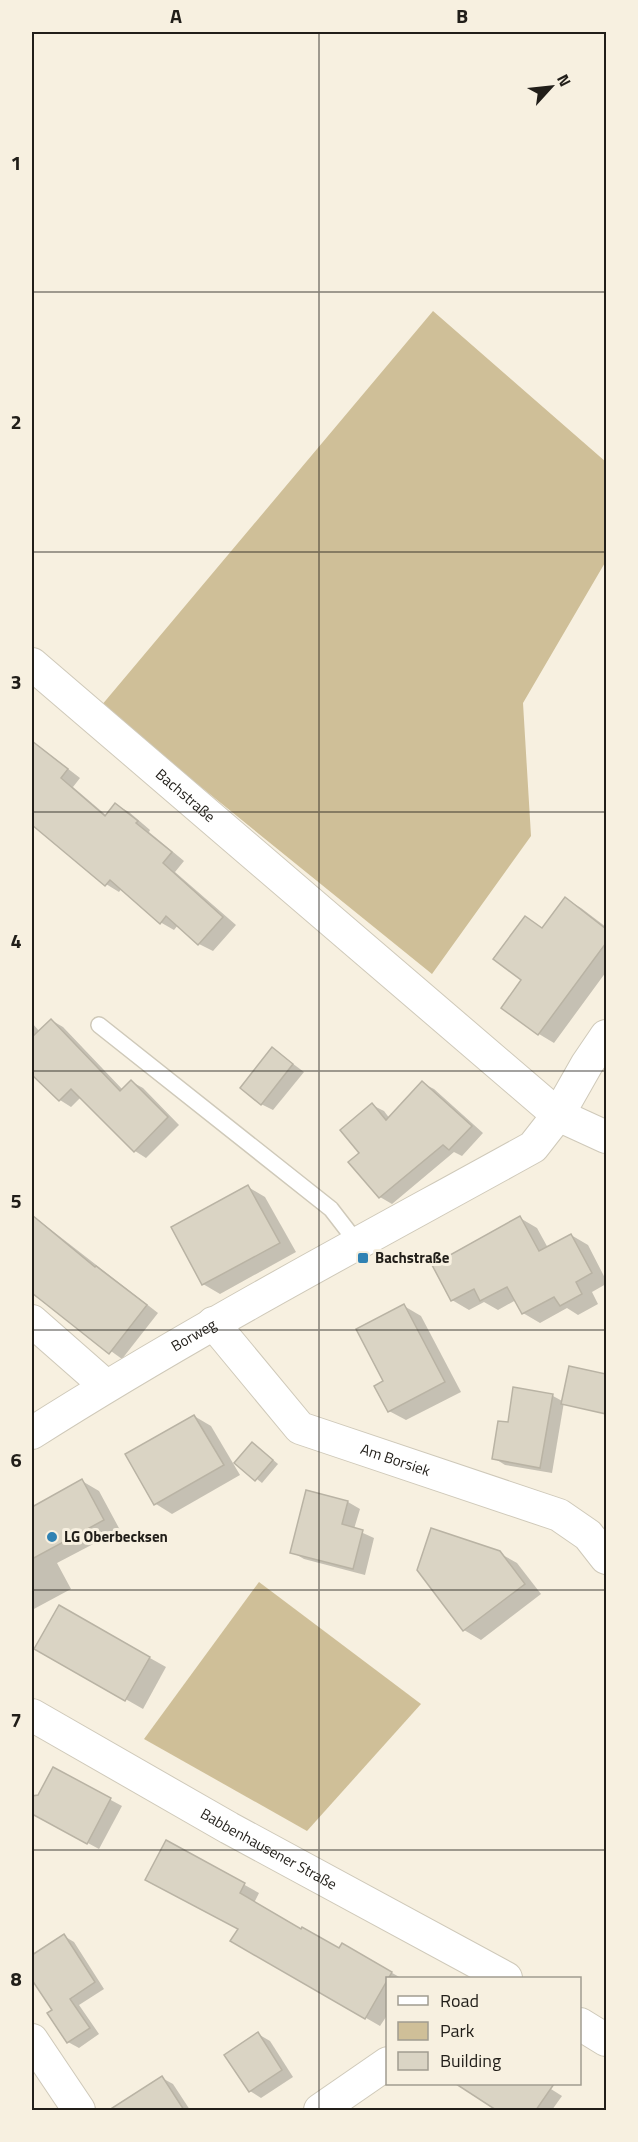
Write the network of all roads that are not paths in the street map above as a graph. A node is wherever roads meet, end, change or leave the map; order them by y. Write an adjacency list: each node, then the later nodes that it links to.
1 (32, 664): 4 (street, Bachstraße)
2 (99, 1025): 6 (lane)
3 (606, 1036): 4 (street, Borweg)
4 (558, 1115): 5 (street, Bachstraße); 6 (street, Borweg)
5 (606, 1137)
6 (358, 1244): 8 (street, Borweg)
7 (32, 1321): 9 (street)
8 (213, 1323): 9 (street, Borweg); 11 (street, Am Borsiek)
9 (106, 1386): 10 (street, Borweg)
10 (32, 1433)
11 (606, 1558)
12 (32, 1715): 13 (street, Babbenhausener Straße)
13 (504, 1977)
14 (581, 2025): 16 (street)
15 (32, 2040): 18 (street)
16 (606, 2040)
17 (386, 2064): 19 (street)
18 (79, 2110)
19 (320, 2110)

